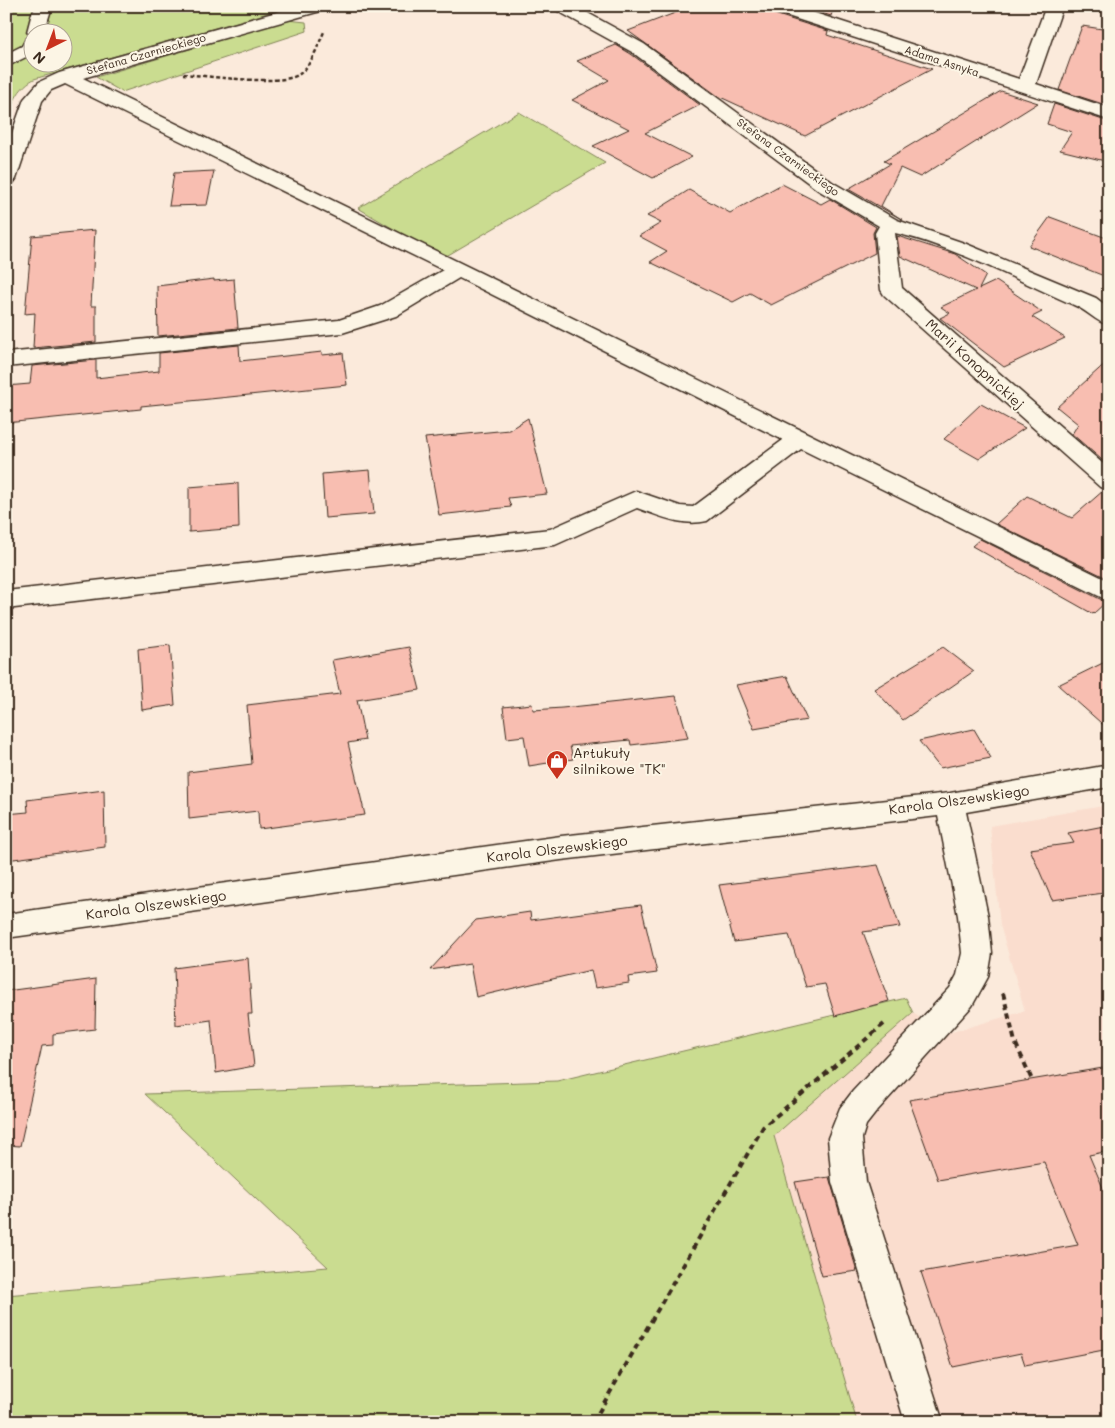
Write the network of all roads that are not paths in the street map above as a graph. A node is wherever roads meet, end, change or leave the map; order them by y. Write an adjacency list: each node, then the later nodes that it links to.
1 (46, 6): 6 (street)
2 (318, 6): 9 (street, Stefana Czarnieckiego)
3 (562, 6): 13 (street, Stefana Czarnieckiego)
4 (1055, 6): 10 (street)
5 (779, 7): 10 (street, Adama Asnyka)
6 (39, 22)
7 (22, 52): 8 (street)
8 (9, 58)
9 (65, 77): 12 (street, Stefana Czarnieckiego); 14 (street)
10 (1025, 88): 11 (street, Adama Asnyka)
11 (1109, 114)
12 (8, 171)
13 (890, 224): 15 (street, Stefana Czarnieckiego); 18 (street, Marii Konopnickiej)
14 (458, 270): 16 (street); 17 (street)
15 (1109, 319)
16 (6, 360)
17 (799, 439): 19 (street); 20 (street)
18 (1109, 482)
19 (1109, 592)
20 (6, 600)
21 (1109, 776): 22 (street, Karola Olszewskiego)
22 (950, 804): 23 (street, Karola Olszewskiego); 24 (street)
23 (6, 926)
24 (924, 1422)

